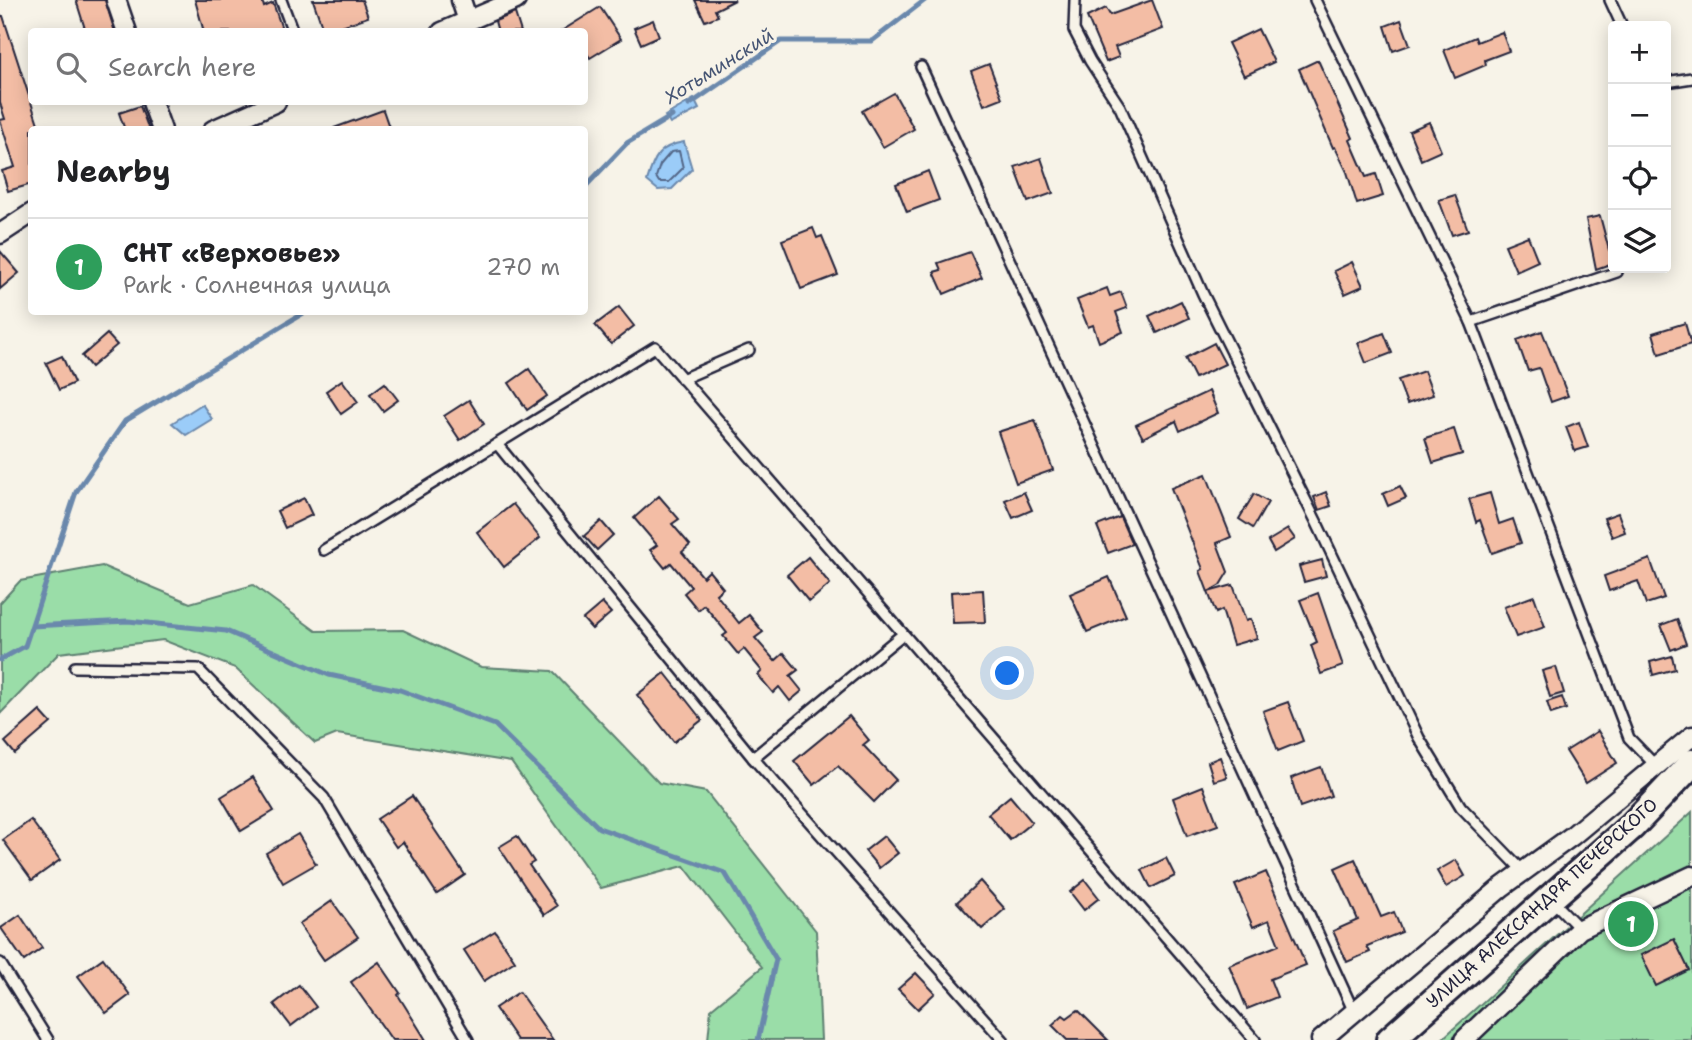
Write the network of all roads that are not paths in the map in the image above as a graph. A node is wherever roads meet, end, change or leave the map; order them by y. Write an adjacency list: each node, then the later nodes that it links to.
1 (116, 0): 10 (street)
2 (281, 0): 11 (lane)
3 (460, 0): 8 (street)
4 (516, 0): 8 (street)
5 (1075, 0): 34 (lane)
6 (1315, 0): 23 (lane)
7 (1610, 0): 9 (lane)
8 (468, 21): 12 (street)
9 (1620, 21)
10 (126, 28)
11 (292, 28)
12 (451, 28)
13 (921, 67): 39 (lane)
14 (1692, 78): 15 (lane)
15 (1671, 81)
16 (153, 105): 18 (street)
17 (269, 105): 19 (street)
18 (161, 126)
19 (222, 126)
20 (28, 216): 21 (street)
21 (0, 234)
22 (1614, 273): 23 (lane)
23 (1471, 322): 33 (lane)
24 (749, 350): 25 (lane)
25 (682, 379): 26 (lane); 28 (lane)
26 (497, 444): 27 (lane); 31 (lane)
27 (324, 550)
28 (903, 634): 31 (lane); 43 (lane)
29 (75, 667): 41 (lane)
30 (1692, 736): 33 (street)
31 (753, 758): 42 (lane)
32 (1691, 765): 36 (main road, УЛИЦА АЛЕКСАНДРА ПЕЧЕРСКОГО)
33 (1658, 767): 34 (street)
34 (1523, 871): 39 (street)
35 (1692, 876): 37 (street)
36 (1550, 899): 37 (lane); 45 (main road, УЛИЦА АЛЕКСАНДРА ПЕЧЕРСКОГО)
37 (1580, 929): 46 (street)
38 (0, 963): 40 (lane)
39 (1353, 1010): 44 (street)
40 (48, 1040)
41 (468, 1040)
42 (1003, 1040)
43 (1255, 1040)
44 (1321, 1040)
45 (1390, 1040)
46 (1464, 1040)

